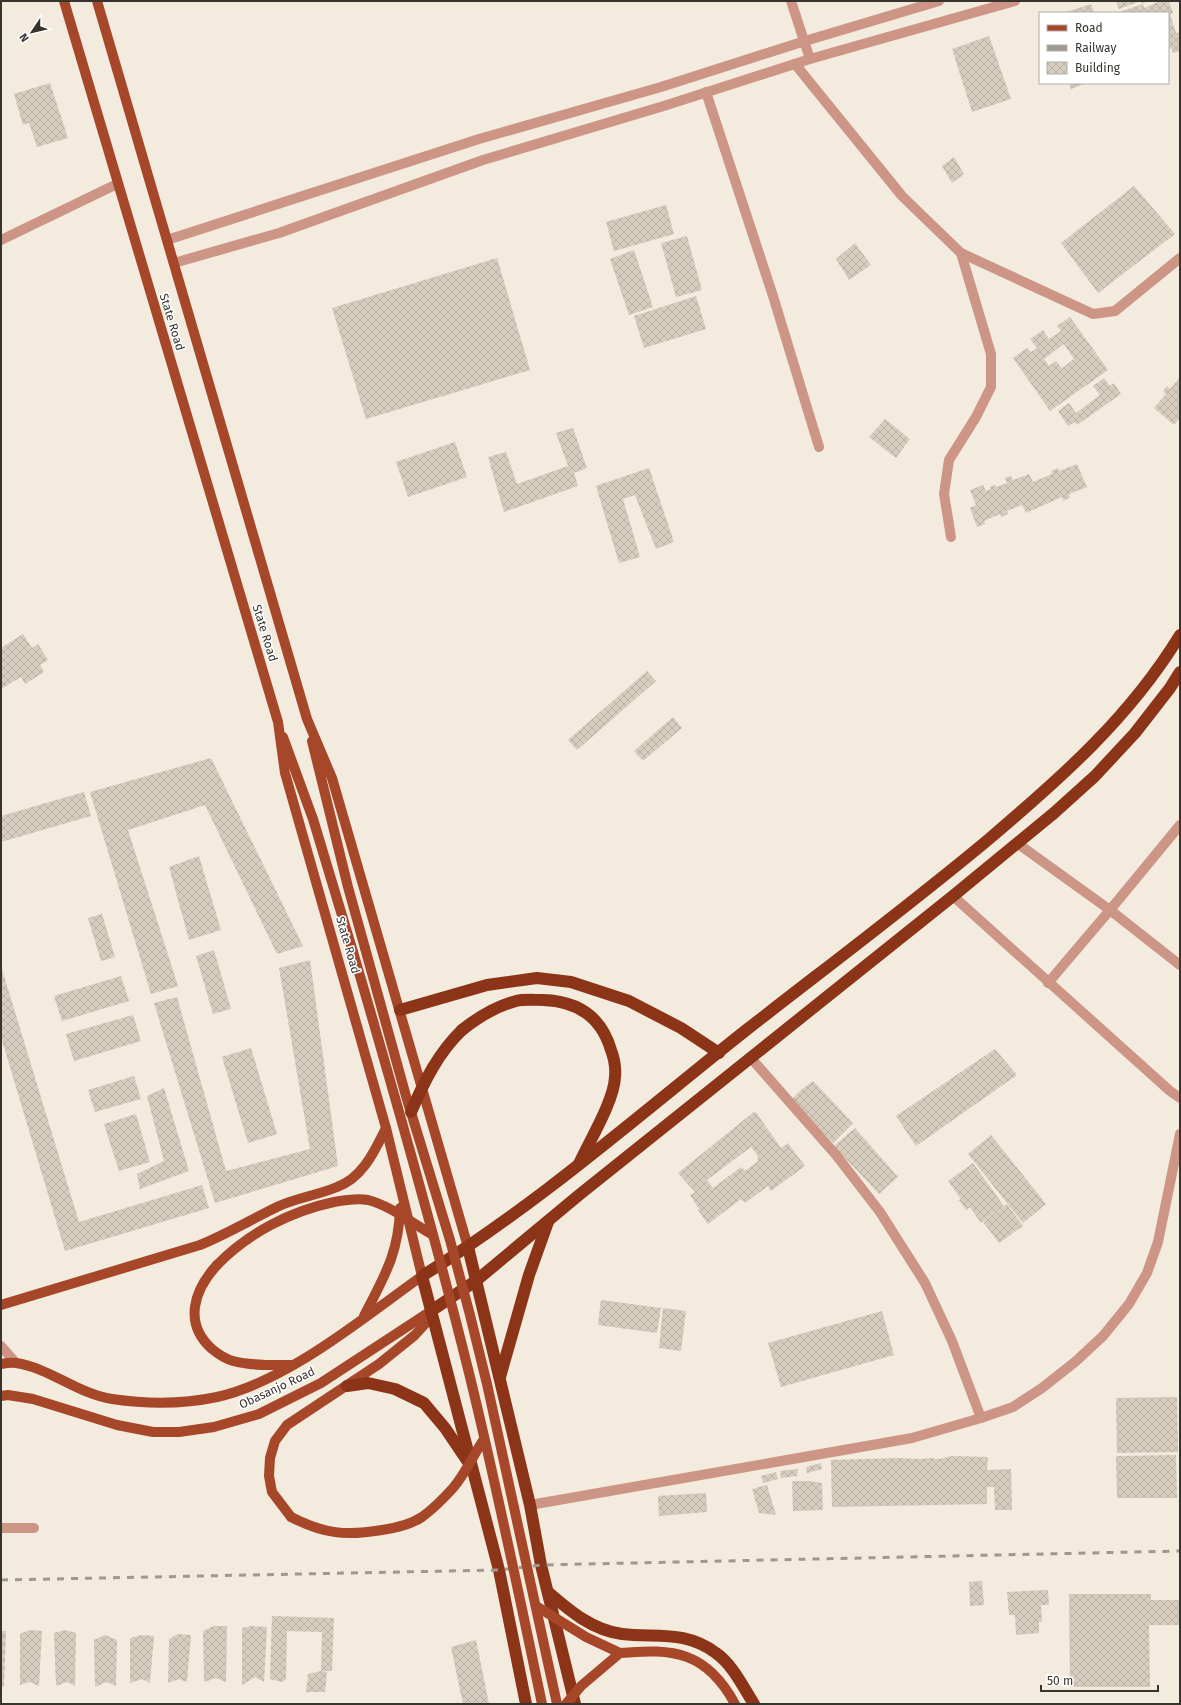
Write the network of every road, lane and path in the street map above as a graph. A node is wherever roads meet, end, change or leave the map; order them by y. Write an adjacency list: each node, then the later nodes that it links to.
1 (64, 1): 10 (main road, State Road)
2 (98, 1): 12 (main road, State Road)
3 (791, 1): 6 (street)
4 (939, 1): 6 (street)
5 (1015, 1): 7 (street)
6 (804, 41): 7 (street); 12 (street)
7 (810, 59): 8 (street)
8 (795, 64): 9 (street); 13 (street)
9 (706, 92): 15 (street); 16 (street)
10 (117, 184): 11 (street); 21 (main road, State Road)
11 (1, 240)
12 (167, 240): 15 (main road, State Road)
13 (961, 253): 14 (street); 17 (street)
14 (1180, 258)
15 (174, 263): 20 (main road, State Road)
16 (819, 447)
17 (951, 537)
18 (1180, 635): 29 (highway)
19 (1180, 672): 23 (highway)
20 (307, 719): 28 (main road, State Road); 32 (main road, bridge)
21 (278, 722): 33 (main road, State Road); 38 (main road, bridge)
22 (1180, 825): 25 (street)
23 (1016, 843): 24 (highway); 25 (street)
24 (953, 896): 27 (street); 30 (highway)
25 (1110, 910): 26 (street); 27 (street)
26 (1180, 965)
27 (1048, 983): 31 (street)
28 (400, 1010): 29 (highway); 39 (main road, State Road)
29 (719, 1053): 35 (highway)
30 (750, 1057): 37 (highway); 52 (street)
31 (1180, 1098)
32 (411, 1112): 35 (highway, bridge); 59 (main road, bridge)
33 (386, 1128): 36 (main road, State Road); 42 (main road)
34 (1180, 1134): 52 (street)
35 (578, 1166): 39 (highway)
36 (400, 1188): 40 (main road, State Road); 44 (main road)
37 (548, 1222): 41 (highway); 49 (highway)
38 (433, 1235): 48 (main road, bridge); 53 (main road, bridge)
39 (468, 1247): 40 (highway); 41 (highway)
40 (422, 1276): 43 (highway); 44 (main road, Obasanjo Road)
41 (477, 1280): 43 (highway); 49 (highway)
42 (1, 1305)
43 (431, 1311): 50 (main road); 51 (main road, Obasanjo Road); 54 (highway)
44 (363, 1318): 48 (main road, Obasanjo Road)
45 (1, 1346): 46 (street)
46 (15, 1362): 47 (main road, Obasanjo Road); 48 (main road, Obasanjo Road)
47 (1, 1364)
48 (291, 1365)
49 (500, 1378): 55 (highway)
50 (347, 1386): 53 (main road, bridge); 54 (highway)
51 (1, 1396)
52 (980, 1418): 55 (street)
53 (484, 1439): 62 (main road, bridge)
54 (473, 1471): 61 (highway)
55 (530, 1505): 58 (highway)
56 (1, 1528): 57 (street)
57 (34, 1528)
58 (548, 1592): 65 (highway); 67 (highway)
59 (536, 1606): 60 (main road, bridge); 63 (main road, bridge)
60 (620, 1653): 64 (main road, bridge); 66 (main road)
61 (526, 1704)
62 (542, 1704)
63 (557, 1704)
64 (566, 1704)
65 (575, 1704)
66 (735, 1704)
67 (754, 1704)

